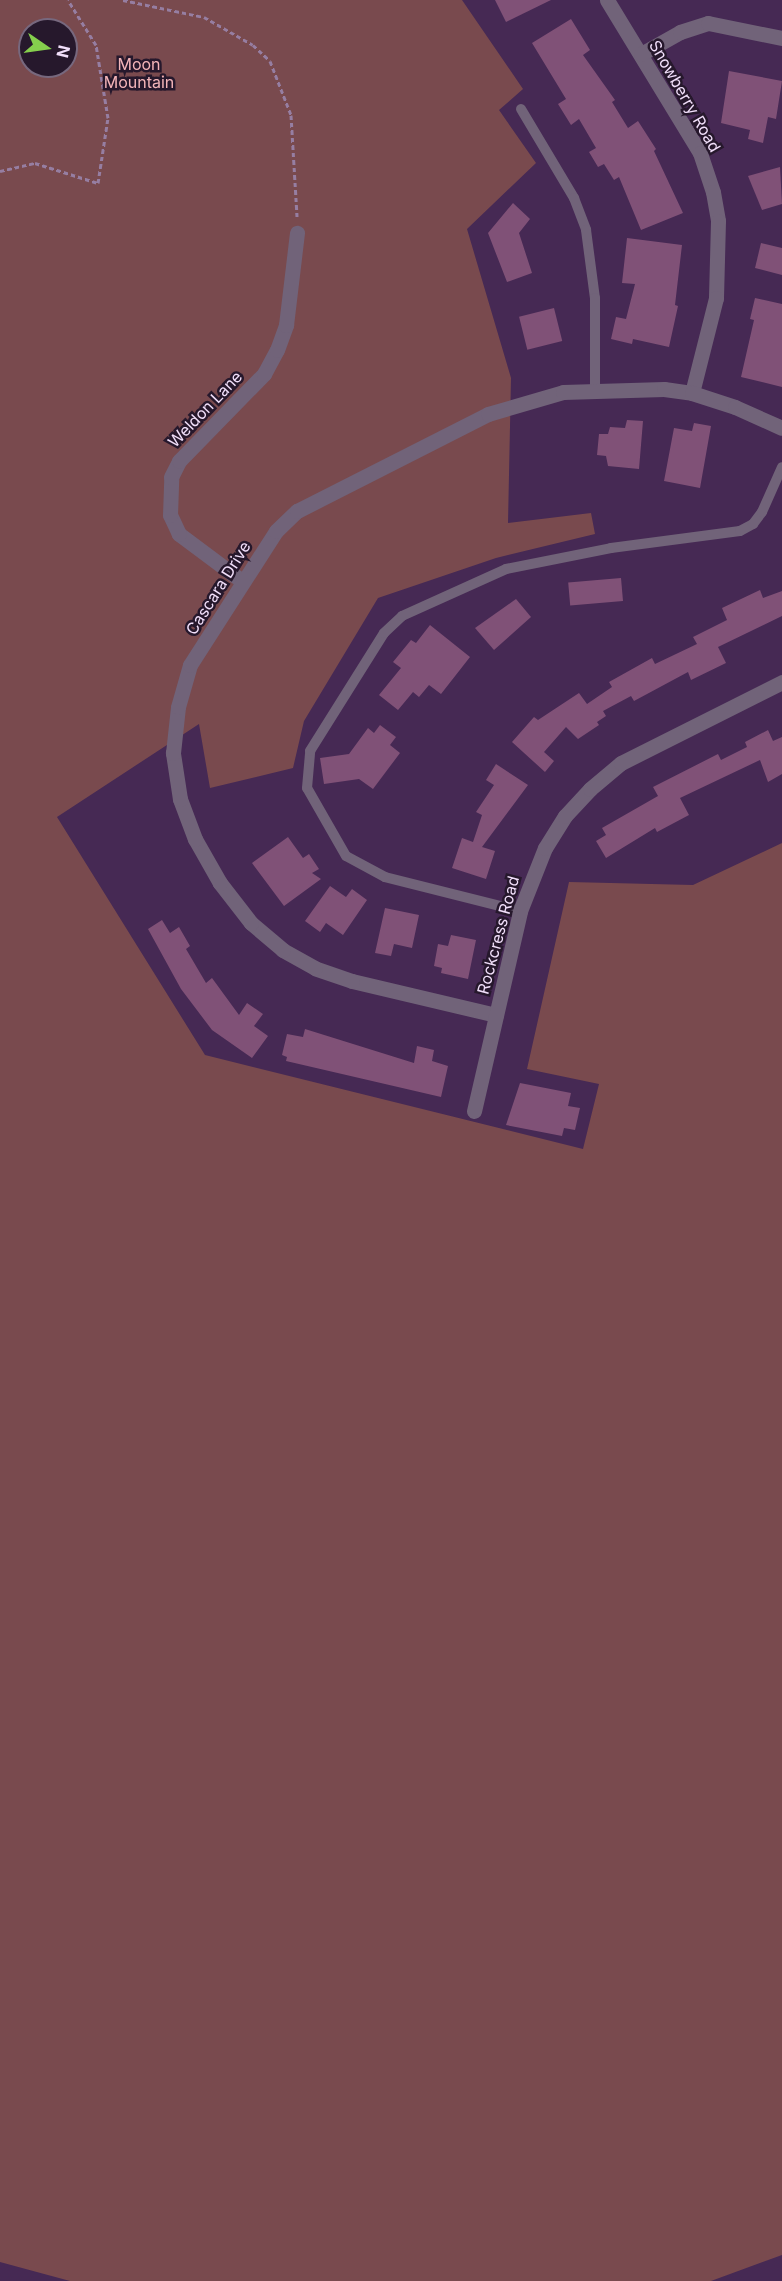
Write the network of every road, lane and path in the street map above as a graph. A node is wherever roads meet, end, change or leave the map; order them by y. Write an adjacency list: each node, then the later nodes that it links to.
1 (68, 0): 7 (path)
2 (123, 0): 8 (path)
3 (607, 0): 5 (street, Snowberry Road)
4 (782, 38): 5 (street)
5 (641, 54): 10 (street, Snowberry Road)
6 (521, 109): 9 (lane)
7 (0, 171)
8 (297, 233): 13 (street, Weldon Lane)
9 (595, 389): 10 (street, Cascara Drive); 13 (street, Cascara Drive)
10 (692, 393): 11 (street, Cascara Drive)
11 (782, 428)
12 (782, 467): 15 (lane)
13 (242, 582): 16 (street, Cascara Drive)
14 (782, 682): 15 (street, Rockcress Road)
15 (520, 911): 16 (street, Rockcress Road)
16 (496, 1015): 17 (street, Rockcress Road)
17 (474, 1111)

